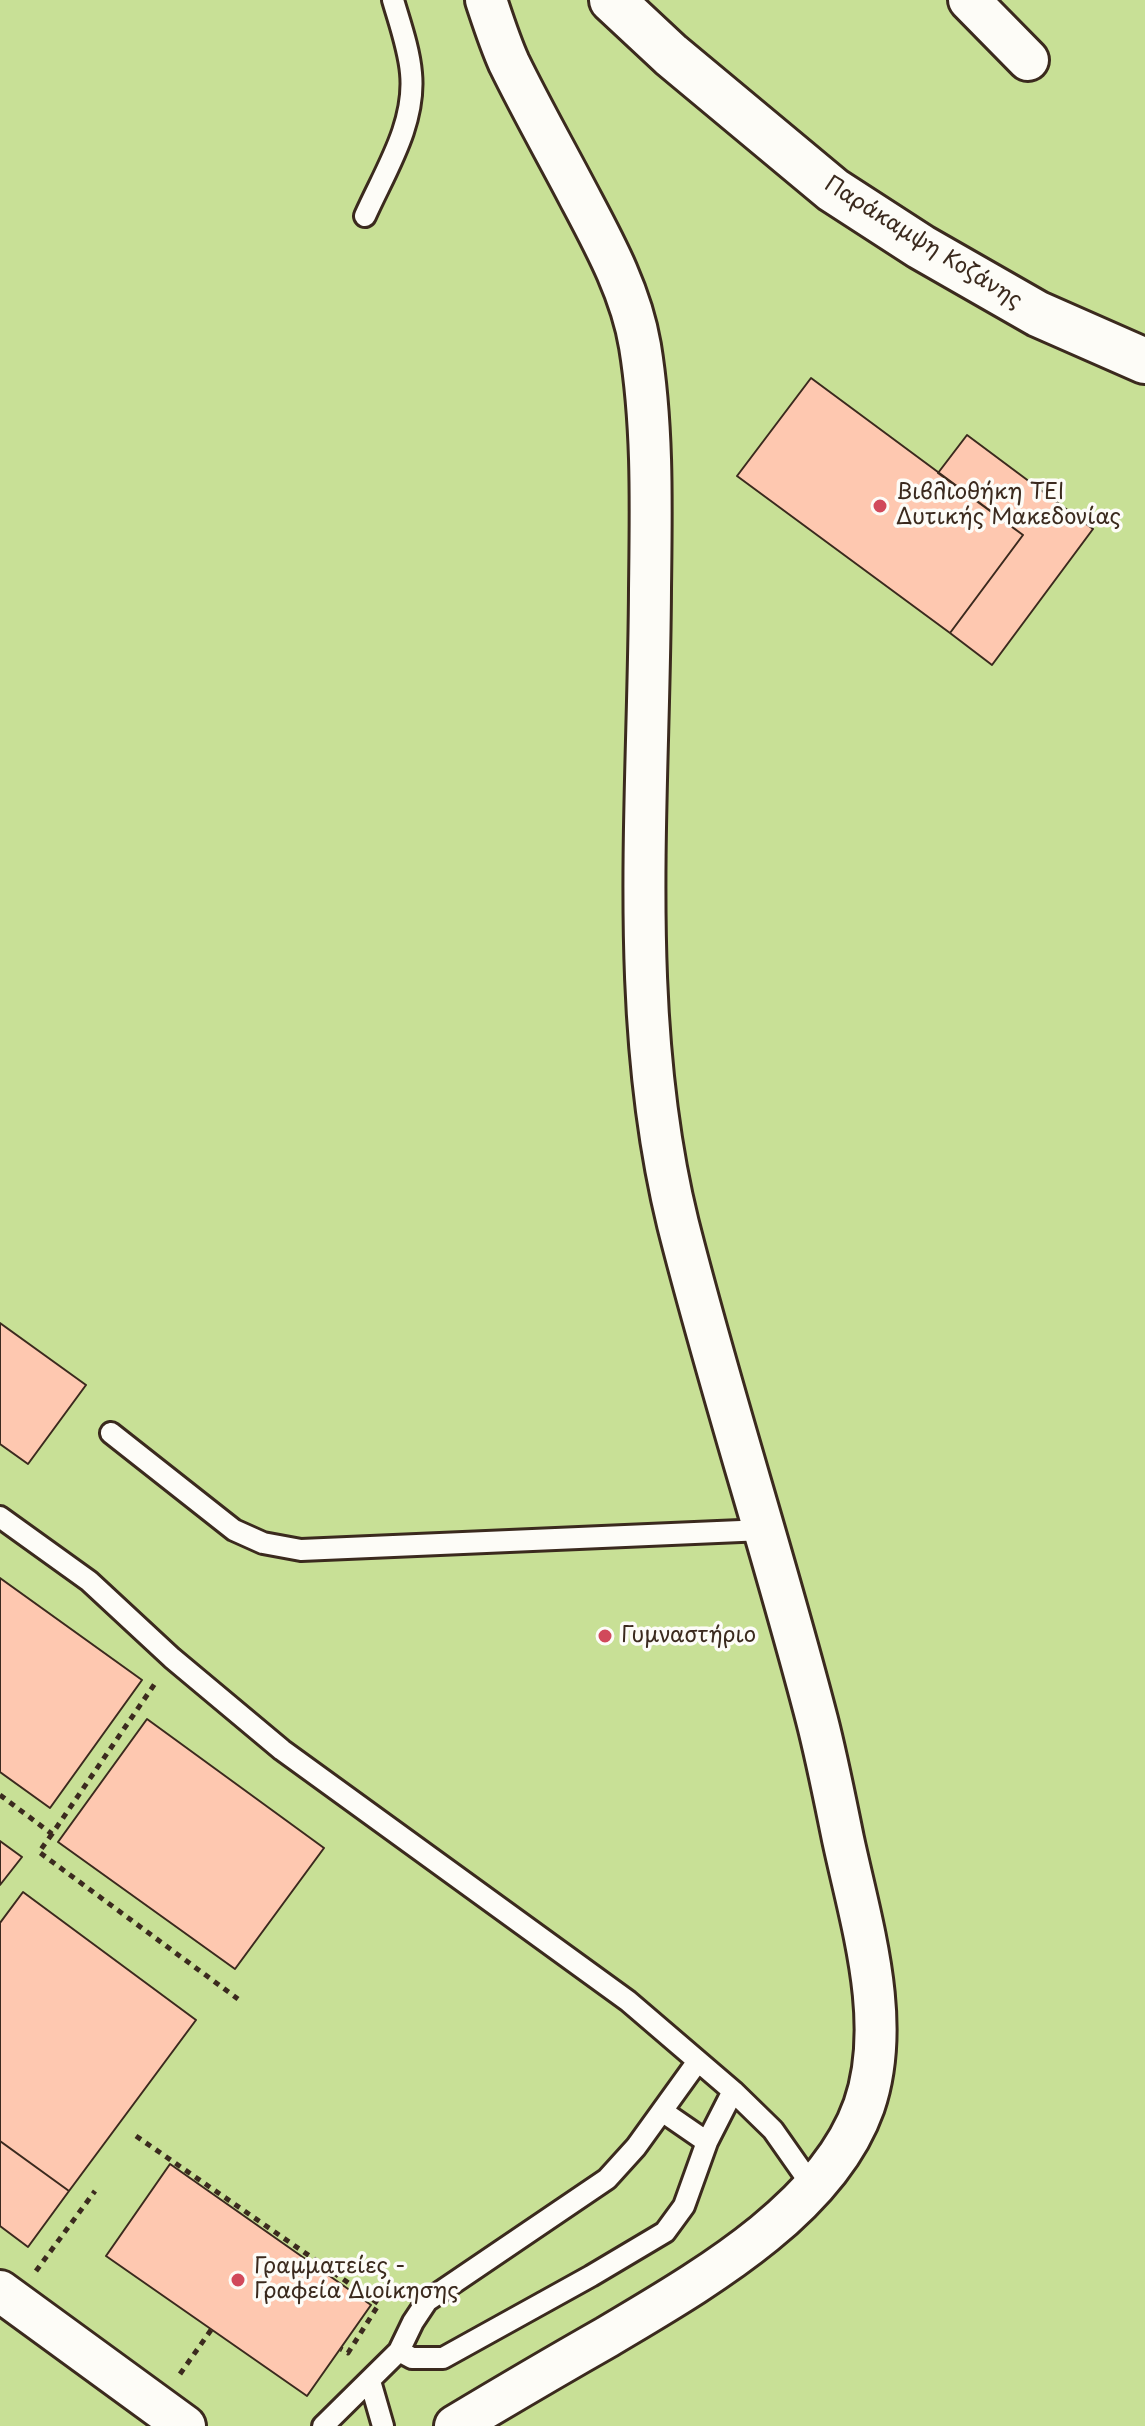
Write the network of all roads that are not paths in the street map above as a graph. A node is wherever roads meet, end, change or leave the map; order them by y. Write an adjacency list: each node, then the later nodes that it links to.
1 (393, 0): 6 (lane)
2 (486, 0): 10 (street)
3 (612, 0): 7 (main road, Παράκαμψη Κοζάνης)
4 (969, 0): 5 (street)
5 (1028, 60)
6 (365, 216)
7 (1145, 361)
8 (111, 1433): 10 (lane)
9 (0, 1517): 11 (lane)
10 (764, 1530): 15 (street)
11 (698, 2061): 12 (lane); 13 (lane)
12 (733, 2091): 14 (lane); 15 (lane)
13 (662, 2111): 14 (lane); 17 (lane)
14 (707, 2142): 17 (lane)
15 (813, 2187): 22 (street)
16 (7, 2296): 19 (street)
17 (399, 2351): 18 (lane)
18 (370, 2381): 20 (lane); 21 (lane)
19 (171, 2416)
20 (323, 2426)
21 (383, 2426)
22 (455, 2426)

